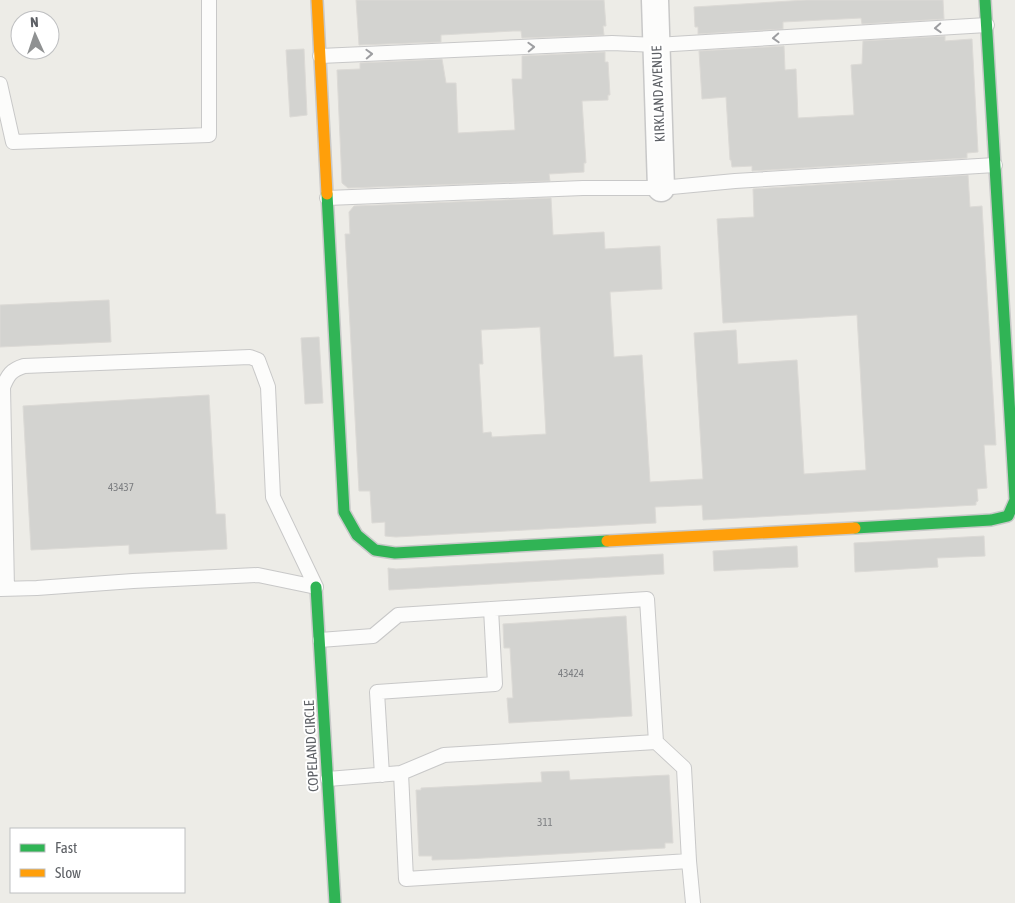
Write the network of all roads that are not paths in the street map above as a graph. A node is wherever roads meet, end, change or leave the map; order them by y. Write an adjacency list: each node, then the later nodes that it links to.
1 (209, 0): 8 (lane)
2 (317, 0): 7 (street)
3 (655, 0): 6 (street, KIRKLAND AVENUE)
4 (985, 0): 5 (street)
5 (987, 25): 6 (lane, one-way to 6); 9 (street)
6 (656, 45): 7 (lane, one-way to 6); 10 (street, KIRKLAND AVENUE)
7 (320, 56): 11 (street)
8 (0, 84)
9 (995, 166): 10 (lane); 11 (street)
10 (661, 188): 11 (lane)
11 (328, 198)
12 (316, 587): 13 (lane); 13 (lane); 15 (street, COPELAND CIRCLE)
13 (4, 589)
14 (491, 609): 15 (lane); 16 (lane); 18 (lane)
15 (320, 640): 19 (street, COPELAND CIRCLE)
16 (656, 742): 17 (lane); 20 (lane)
17 (401, 773): 18 (lane); 20 (lane)
18 (382, 775): 19 (lane)
19 (328, 779): 21 (street, COPELAND CIRCLE)
20 (689, 861): 22 (lane)
21 (335, 903)
22 (693, 903)

